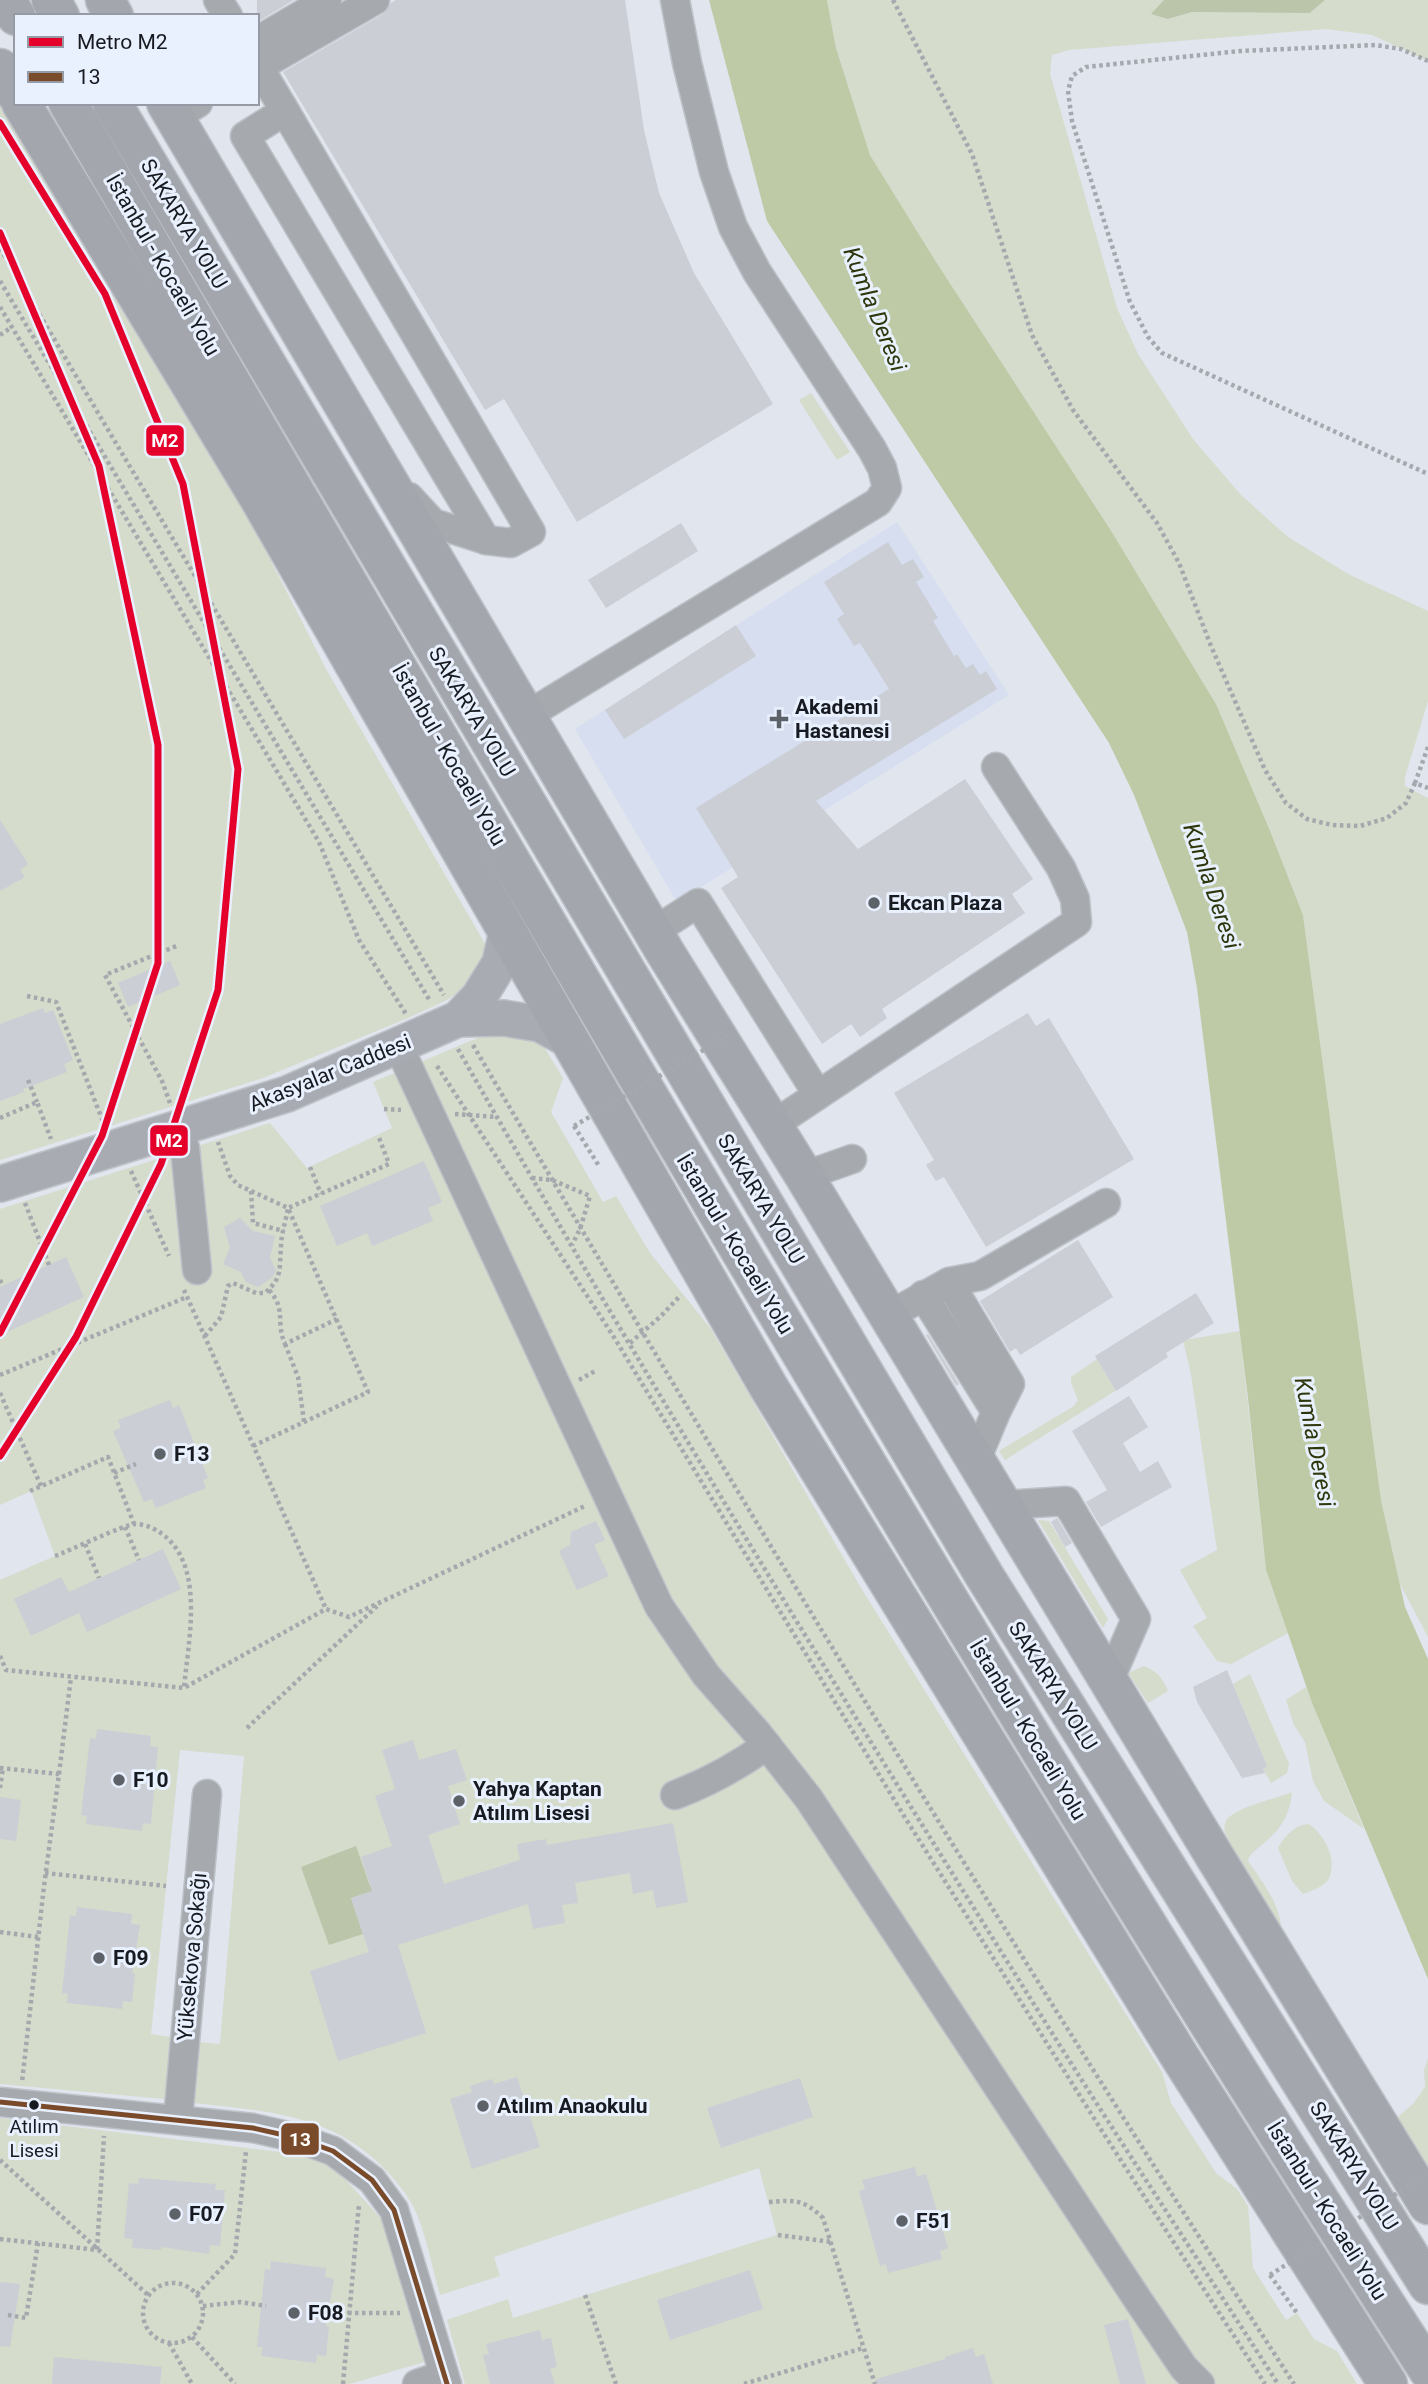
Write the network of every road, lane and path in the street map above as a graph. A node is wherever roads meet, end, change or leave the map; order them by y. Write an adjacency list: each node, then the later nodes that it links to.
1 (327, 0): 5 (street)
2 (374, 0): 6 (street)
3 (675, 0): 24 (street)
4 (893, 0): 27 (path)
5 (259, 59)
6 (259, 59)
7 (1428, 61): 22 (path)
8 (259, 62): 15 (street)
9 (0, 68): 10 (highway)
10 (14, 91)
11 (22, 105): 29 (highway)
12 (69, 105): 58 (highway, İstanbul - Kocaeli Yolu)
13 (113, 105): 106 (highway, SAKARYA YOLU)
14 (180, 108): 21 (highway)
15 (285, 111): 23 (street); 23 (street)
16 (0, 248): 33 (path)
17 (0, 281): 33 (path)
18 (0, 307): 19 (path)
19 (12, 327): 20 (path); 34 (path)
20 (0, 335)
21 (376, 462): 23 (street); 24 (highway)
22 (1428, 474)
23 (486, 540)
24 (526, 716): 30 (highway)
25 (1428, 747): 27 (path)
26 (996, 767): 39 (street)
27 (1415, 783): 28 (path)
28 (1428, 788)
29 (507, 931): 33 (main road); 36 (highway)
30 (653, 932): 39 (street); 43 (highway)
31 (178, 945): 42 (path)
32 (27, 996): 44 (path)
33 (453, 1023): 34 (main road, Akasyalar Caddesi); 36 (main road); 53 (path); 54 (path)
34 (403, 1032): 42 (main road, Akasyalar Caddesi); 89 (street)
35 (731, 1034): 49 (path, bridge)
36 (571, 1041): 99 (highway)
37 (431, 1057): 155 (path)
38 (28, 1080): 40 (path)
39 (818, 1095): 43 (street)
40 (37, 1102): 41 (path); 47 (path)
41 (0, 1118)
42 (175, 1118): 56 (main road, Akasyalar Caddesi); 65 (street)
43 (773, 1125): 52 (highway)
44 (105, 1128)
45 (378, 1135): 57 (path)
46 (218, 1139): 55 (path)
47 (53, 1144)
48 (852, 1159): 52 (street)
49 (599, 1166)
50 (129, 1167): 65 (path)
51 (310, 1167): 57 (path)
52 (803, 1174): 73 (highway)
53 (531, 1178): 54 (path); 63 (path)
54 (552, 1180): 61 (path); 61 (path)
55 (251, 1191): 60 (path); 62 (path)
56 (12, 1193): 64 (path)
57 (321, 1194): 60 (path)
58 (705, 1194): 99 (highway); 144 (highway, İstanbul - Kocaeli Yolu)
59 (1106, 1203): 67 (street)
60 (289, 1208): 62 (path); 74 (path)
61 (580, 1229): 63 (path); 75 (path)
62 (284, 1231): 69 (path)
63 (571, 1245): 77 (path)
64 (48, 1265)
65 (184, 1272): 72 (path)
66 (0, 1280): 68 (path)
67 (949, 1282): 71 (street); 81 (street)
68 (3, 1286)
69 (269, 1290): 76 (path); 78 (path)
70 (682, 1294): 75 (path)
71 (923, 1295): 73 (street); 81 (street)
72 (187, 1297): 76 (path); 79 (path)
73 (888, 1316): 84 (highway)
74 (337, 1319): 78 (path); 82 (path)
75 (642, 1333): 77 (path); 143 (path)
76 (205, 1336): 83 (path)
77 (631, 1343): 145 (path)
78 (285, 1344): 82 (path)
79 (0, 1375)
80 (0, 1393): 87 (path)
81 (996, 1412): 84 (street)
82 (304, 1422): 83 (path)
83 (253, 1446): 98 (path)
84 (976, 1460): 90 (highway)
85 (136, 1464): 86 (path)
86 (114, 1474): 87 (path); 91 (path)
87 (41, 1486): 88 (path)
88 (30, 1491)
89 (608, 1495): 97 (path); 105 (street)
90 (1003, 1505): 102 (highway); 102 (street)
91 (134, 1524): 92 (path); 103 (path)
92 (125, 1527): 93 (path); 95 (path)
93 (85, 1544): 94 (path); 96 (path)
94 (55, 1556)
95 (139, 1560)
96 (100, 1578)
97 (382, 1601): 98 (path); 104 (path)
98 (326, 1609): 103 (path)
99 (918, 1631): 158 (highway)
100 (0, 1656): 101 (path)
101 (71, 1677): 103 (path); 108 (path)
102 (1109, 1681): 116 (highway)
103 (184, 1688)
104 (247, 1728)
105 (767, 1745): 111 (street); 154 (street)
106 (1098, 1759): 116 (highway); 130 (highway, SAKARYA YOLU)
107 (1, 1768): 108 (path); 109 (path)
108 (59, 1774): 112 (path)
109 (0, 1788)
110 (207, 1794): 118 (street, Yüksekova Sokağı)
111 (675, 1796)
112 (45, 1873): 113 (path); 115 (path)
113 (166, 1886)
114 (0, 1932): 115 (path)
115 (38, 1937): 117 (path)
116 (1350, 2078): 122 (highway)
117 (11, 2094): 118 (street)
118 (178, 2119): 146 (street)
119 (104, 2128): 129 (path)
120 (246, 2147): 131 (path)
121 (0, 2160): 129 (path)
122 (1426, 2190): 138 (path, bridge)
123 (360, 2192): 136 (path)
124 (769, 2202): 127 (path)
125 (778, 2235): 127 (path)
126 (0, 2239): 128 (path)
127 (832, 2242): 142 (path)
128 (38, 2243): 129 (path); 139 (path)
129 (97, 2250): 132 (path)
130 (1428, 2285)
131 (197, 2294): 132 (path); 134 (path)
132 (148, 2295): 141 (path)
133 (585, 2295): 151 (path)
134 (203, 2306): 135 (path); 140 (path)
135 (266, 2306)
136 (348, 2313): 137 (path); 149 (path)
137 (410, 2313)
138 (1297, 2313)
139 (8, 2315)
140 (192, 2336): 141 (path); 148 (path)
141 (169, 2343): 147 (path)
142 (863, 2348): 152 (path); 153 (path)
143 (1275, 2354): 145 (path); 157 (path)
144 (1428, 2370)
145 (1270, 2371): 156 (path)
146 (445, 2380): 150 (street)
147 (192, 2384)
148 (234, 2384)
149 (343, 2384)
150 (417, 2384)
151 (616, 2384)
152 (744, 2384)
153 (876, 2384)
154 (1200, 2384)
155 (1265, 2384)
156 (1278, 2384)
157 (1294, 2384)
158 (1388, 2384)

